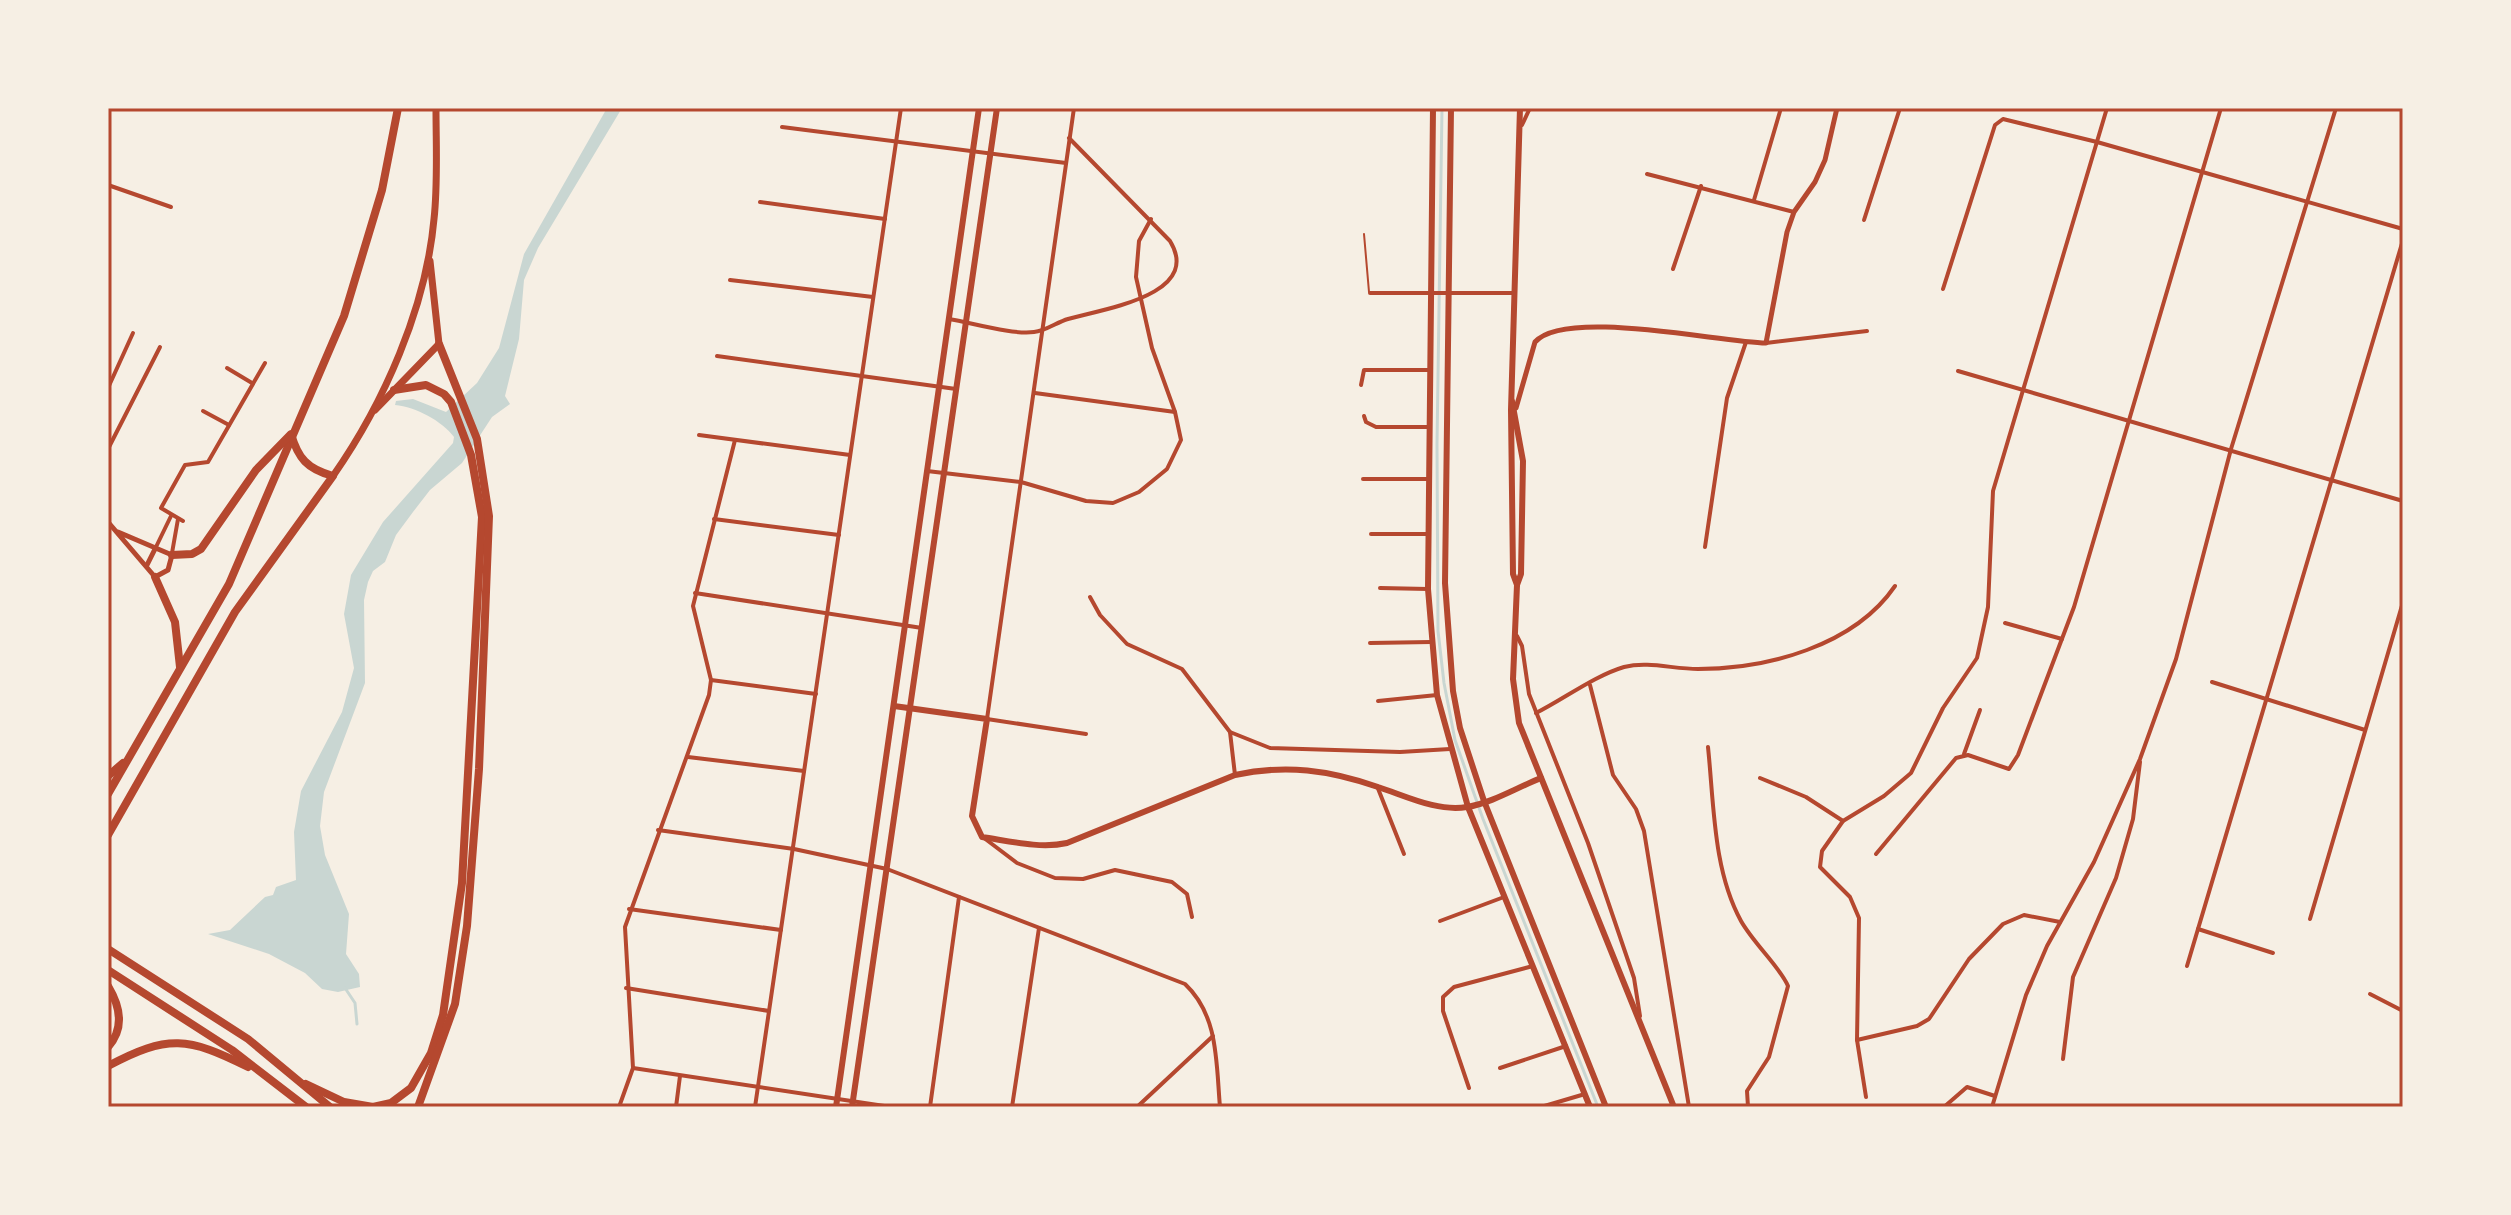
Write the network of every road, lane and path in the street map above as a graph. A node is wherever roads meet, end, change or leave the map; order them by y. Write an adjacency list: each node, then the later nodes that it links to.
1 (398, 108): 81 (highway)
2 (436, 108): 40 (highway)
3 (901, 108): 20 (street)
4 (979, 108): 22 (main road)
5 (997, 108): 23 (main road)
6 (1074, 108): 19 (street)
7 (1433, 108): 46 (main road)
8 (1451, 108): 47 (main road)
9 (1520, 108): 17 (main road)
10 (1530, 108): 17 (street)
11 (1781, 108): 29 (street)
12 (1837, 108): 33 (street)
13 (1900, 108): 36 (street)
14 (2107, 108): 21 (street)
15 (2221, 108): 25 (street)
16 (2336, 108): 31 (street)
17 (1522, 125): 45 (main road)
18 (782, 127): 20 (street)
19 (1069, 138): 24 (street); 35 (street)
20 (896, 141): 22 (street); 34 (street)
21 (2097, 142): 25 (street); 43 (street); 71 (street)
22 (973, 151): 23 (street); 50 (main road)
23 (990, 154): 24 (street); 51 (main road)
24 (1066, 163): 52 (street)
25 (2202, 173): 31 (street); 78 (street)
26 (1647, 174): 28 (street)
27 (108, 185): 32 (street)
28 (1701, 186): 29 (street); 41 (street)
29 (1754, 200): 33 (street)
30 (760, 202): 34 (street)
31 (2308, 202): 37 (street); 85 (street)
32 (171, 207)
33 (1794, 212): 56 (street)
34 (885, 219): 48 (street)
35 (1151, 219): 49 (street); 49 (street)
36 (1864, 220)
37 (2403, 229)
38 (1364, 234): 44 (lane)
39 (2403, 240): 92 (street)
40 (429, 255): 57 (highway); 76 (highway)
41 (1673, 269)
42 (730, 280): 48 (street)
43 (1943, 289)
44 (1370, 293): 46 (street)
45 (1516, 293): 47 (street); 73 (main road)
46 (1434, 294): 47 (street); 62 (main road)
47 (1448, 295): 150 (main road)
48 (873, 297): 64 (street)
49 (1140, 298): 52 (street); 75 (street)
50 (949, 319): 51 (street); 67 (main road)
51 (966, 322): 52 (street); 69 (main road)
52 (1043, 329): 72 (street)
53 (1867, 331): 56 (street)
54 (133, 333): 68 (street)
55 (1746, 342): 56 (street); 73 (street); 102 (street)
56 (1766, 343)
57 (439, 344): 70 (highway); 202 (highway)
58 (160, 347): 84 (street)
59 (717, 356): 64 (street)
60 (265, 363): 65 (street)
61 (227, 368): 65 (street)
62 (1433, 370): 66 (street); 80 (main road)
63 (1958, 371): 71 (street)
64 (862, 376): 67 (street); 86 (street)
65 (253, 384): 79 (street)
66 (1361, 385)
67 (939, 387): 69 (street); 87 (main road)
68 (108, 388)
69 (956, 389): 88 (main road)
70 (394, 390): 76 (highway); 192 (highway)
71 (2023, 390): 78 (street); 152 (street)
72 (1035, 393): 75 (street); 93 (street)
73 (1514, 409): 117 (main road)
74 (203, 411): 79 (street)
75 (1175, 412): 93 (street)
76 (371, 414): 89 (highway)
77 (1364, 416): 80 (street)
78 (2129, 421): 85 (street); 118 (street)
79 (229, 425): 95 (street)
80 (1432, 427): 91 (main road)
81 (291, 434): 89 (highway); 104 (highway); 121 (highway)
82 (699, 435): 83 (street)
83 (735, 440): 86 (street); 96 (street)
84 (108, 449)
85 (2231, 449): 92 (street); 142 (street)
86 (850, 455): 101 (street)
87 (927, 471): 88 (street); 115 (main road)
88 (944, 473): 93 (street); 116 (main road)
89 (333, 476): 154 (highway)
90 (1363, 479): 91 (street)
91 (1432, 479): 100 (main road)
92 (2332, 479): 94 (street); 127 (street)
93 (1021, 482): 133 (street)
94 (2403, 501)
95 (171, 516): 103 (street); 104 (street)
96 (714, 519): 101 (street); 110 (street)
97 (108, 522): 98 (street)
98 (118, 532): 103 (street); 105 (street)
99 (1371, 534): 100 (street)
100 (1429, 534): 109 (main road)
101 (839, 535): 113 (street)
102 (1705, 547)
103 (155, 549): 104 (street); 105 (street)
104 (172, 555): 106 (street)
105 (147, 565): 106 (street)
106 (155, 577): 121 (highway)
107 (1895, 586): 124 (street)
108 (1380, 588): 109 (street)
109 (1428, 589): 119 (main road)
110 (695, 593): 113 (street); 122 (street)
111 (1090, 597): 135 (street)
112 (2403, 602): 134 (street)
113 (827, 613): 115 (street); 125 (street)
114 (2005, 623): 118 (street)
115 (905, 625): 116 (street); 129 (main road)
116 (922, 628): 130 (main road)
117 (1517, 636): 132 (street); 146 (main road)
118 (2062, 639): 139 (street)
119 (1431, 642): 120 (street); 126 (main road)
120 (1370, 643)
121 (180, 668): 141 (highway)
122 (711, 680): 125 (street); 140 (street)
123 (2212, 682): 127 (street)
124 (1590, 685): 132 (street); 215 (street)
125 (816, 694): 143 (street)
126 (1437, 695): 128 (street); 138 (main road)
127 (2266, 699): 134 (street); 169 (street)
128 (1378, 701)
129 (894, 706): 130 (main road); 159 (main road)
130 (910, 709): 133 (main road); 160 (main road)
131 (1980, 710): 139 (street)
132 (1536, 713): 181 (street)
133 (987, 719): 136 (street); 155 (main road)
134 (2365, 730): 165 (street)
135 (1230, 732): 138 (street); 144 (street)
136 (1086, 734)
137 (1708, 747): 216 (street)
138 (1450, 749): 151 (main road)
139 (1964, 754): 158 (street)
140 (687, 757): 143 (street); 153 (street)
141 (129, 758): 145 (highway); 149 (highway)
142 (2140, 759): 167 (street); 186 (street)
143 (804, 771): 156 (street)
144 (1235, 775): 148 (main road); 155 (main road)
145 (108, 776)
146 (1541, 778): 150 (main road); 181 (main road)
147 (1760, 778): 152 (street)
148 (1377, 786): 151 (main road); 157 (street)
149 (108, 794)
150 (1483, 801): 151 (main road); 213 (main road)
151 (1470, 806): 161 (main road)
152 (1843, 821): 183 (street)
153 (658, 830): 156 (street); 163 (street)
154 (108, 835)
155 (982, 837): 164 (street)
156 (794, 849): 159 (street); 170 (street)
157 (1404, 854)
158 (1876, 854)
159 (871, 866): 160 (street); 198 (main road)
160 (887, 869): 162 (street); 199 (main road)
161 (1506, 896): 166 (street); 173 (main road)
162 (959, 897): 168 (street); 207 (street)
163 (629, 909): 170 (street); 177 (street)
164 (1192, 917)
165 (2310, 919)
166 (1440, 921)
167 (2060, 922): 183 (street); 196 (street)
168 (1039, 928): 182 (street); 208 (street)
169 (2198, 929): 172 (street); 174 (street)
170 (781, 930): 179 (street)
171 (108, 949): 192 (highway)
172 (2273, 953)
173 (1533, 966): 184 (main road); 193 (street)
174 (2187, 966)
175 (108, 970): 191 (highway)
176 (108, 986): 185 (highway)
177 (626, 988): 179 (street); 188 (street)
178 (2370, 994): 180 (street)
179 (769, 1011): 194 (street)
180 (2403, 1011)
181 (1640, 1018): 214 (main road)
182 (1213, 1036): 209 (street); 210 (street)
183 (1857, 1040): 197 (street)
184 (1566, 1046): 189 (street); 195 (main road)
185 (108, 1047)
186 (2063, 1059)
187 (108, 1066): 191 (highway)
188 (633, 1068): 190 (street); 203 (street)
189 (1500, 1068)
190 (680, 1076): 194 (street); 204 (street)
191 (272, 1079): 200 (highway)
192 (306, 1084): 201 (highway)
193 (1469, 1088)
194 (758, 1089): 198 (street); 205 (street)
195 (1585, 1094): 211 (street); 212 (main road)
196 (1995, 1096): 217 (street); 218 (street)
197 (1866, 1097)
198 (837, 1103): 199 (street)
199 (852, 1104): 206 (street)
200 (306, 1107)
201 (330, 1107)
202 (418, 1107)
203 (619, 1107)
204 (676, 1107)
205 (755, 1107)
206 (891, 1107)
207 (930, 1107)
208 (1012, 1107)
209 (1137, 1107)
210 (1220, 1107)
211 (1541, 1107)
212 (1590, 1107)
213 (1606, 1107)
214 (1674, 1107)
215 (1689, 1107)
216 (1748, 1107)
217 (1944, 1107)
218 (1992, 1107)

